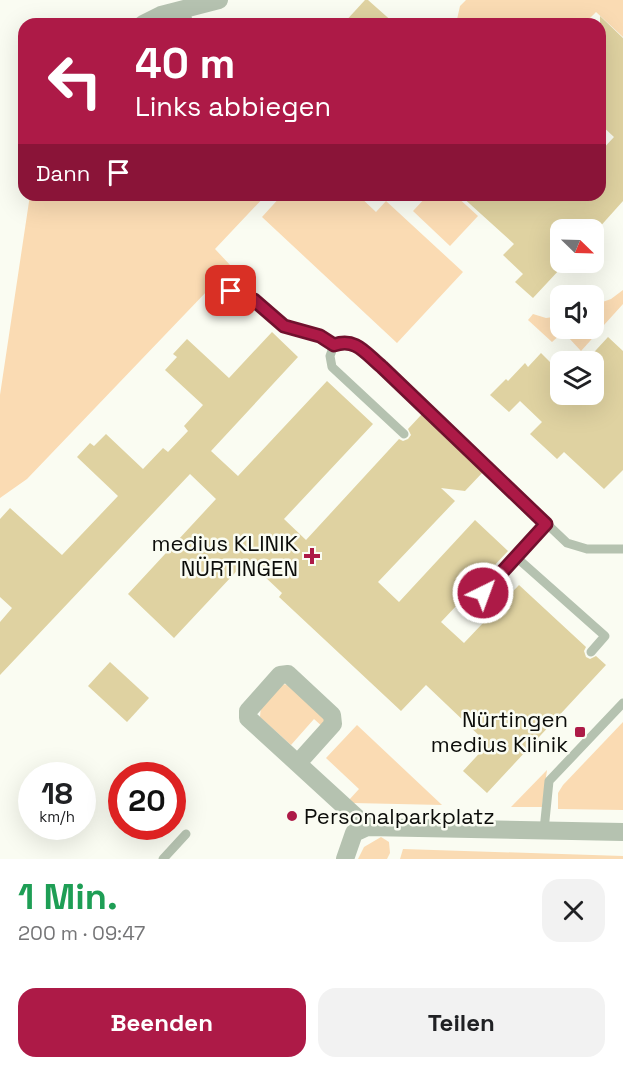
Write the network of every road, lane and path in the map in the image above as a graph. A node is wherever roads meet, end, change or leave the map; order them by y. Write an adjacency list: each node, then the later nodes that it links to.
1 (219, 0): 2 (street)
2 (187, 17): 3 (street)
3 (155, 18)
4 (215, 292): 5 (lane)
5 (334, 345): 6 (lane); 7 (lane)
6 (404, 434)
7 (546, 524): 8 (lane); 9 (lane)
8 (623, 549)
9 (516, 557): 10 (lane); 11 (lane)
10 (483, 593)
11 (591, 652)
12 (623, 703): 15 (lane)
13 (298, 763): 13 (street); 14 (street)
14 (367, 827): 15 (street); 19 (street)
15 (544, 830): 16 (street)
16 (623, 832)
17 (180, 840): 18 (lane)
18 (163, 859)
19 (345, 859)

